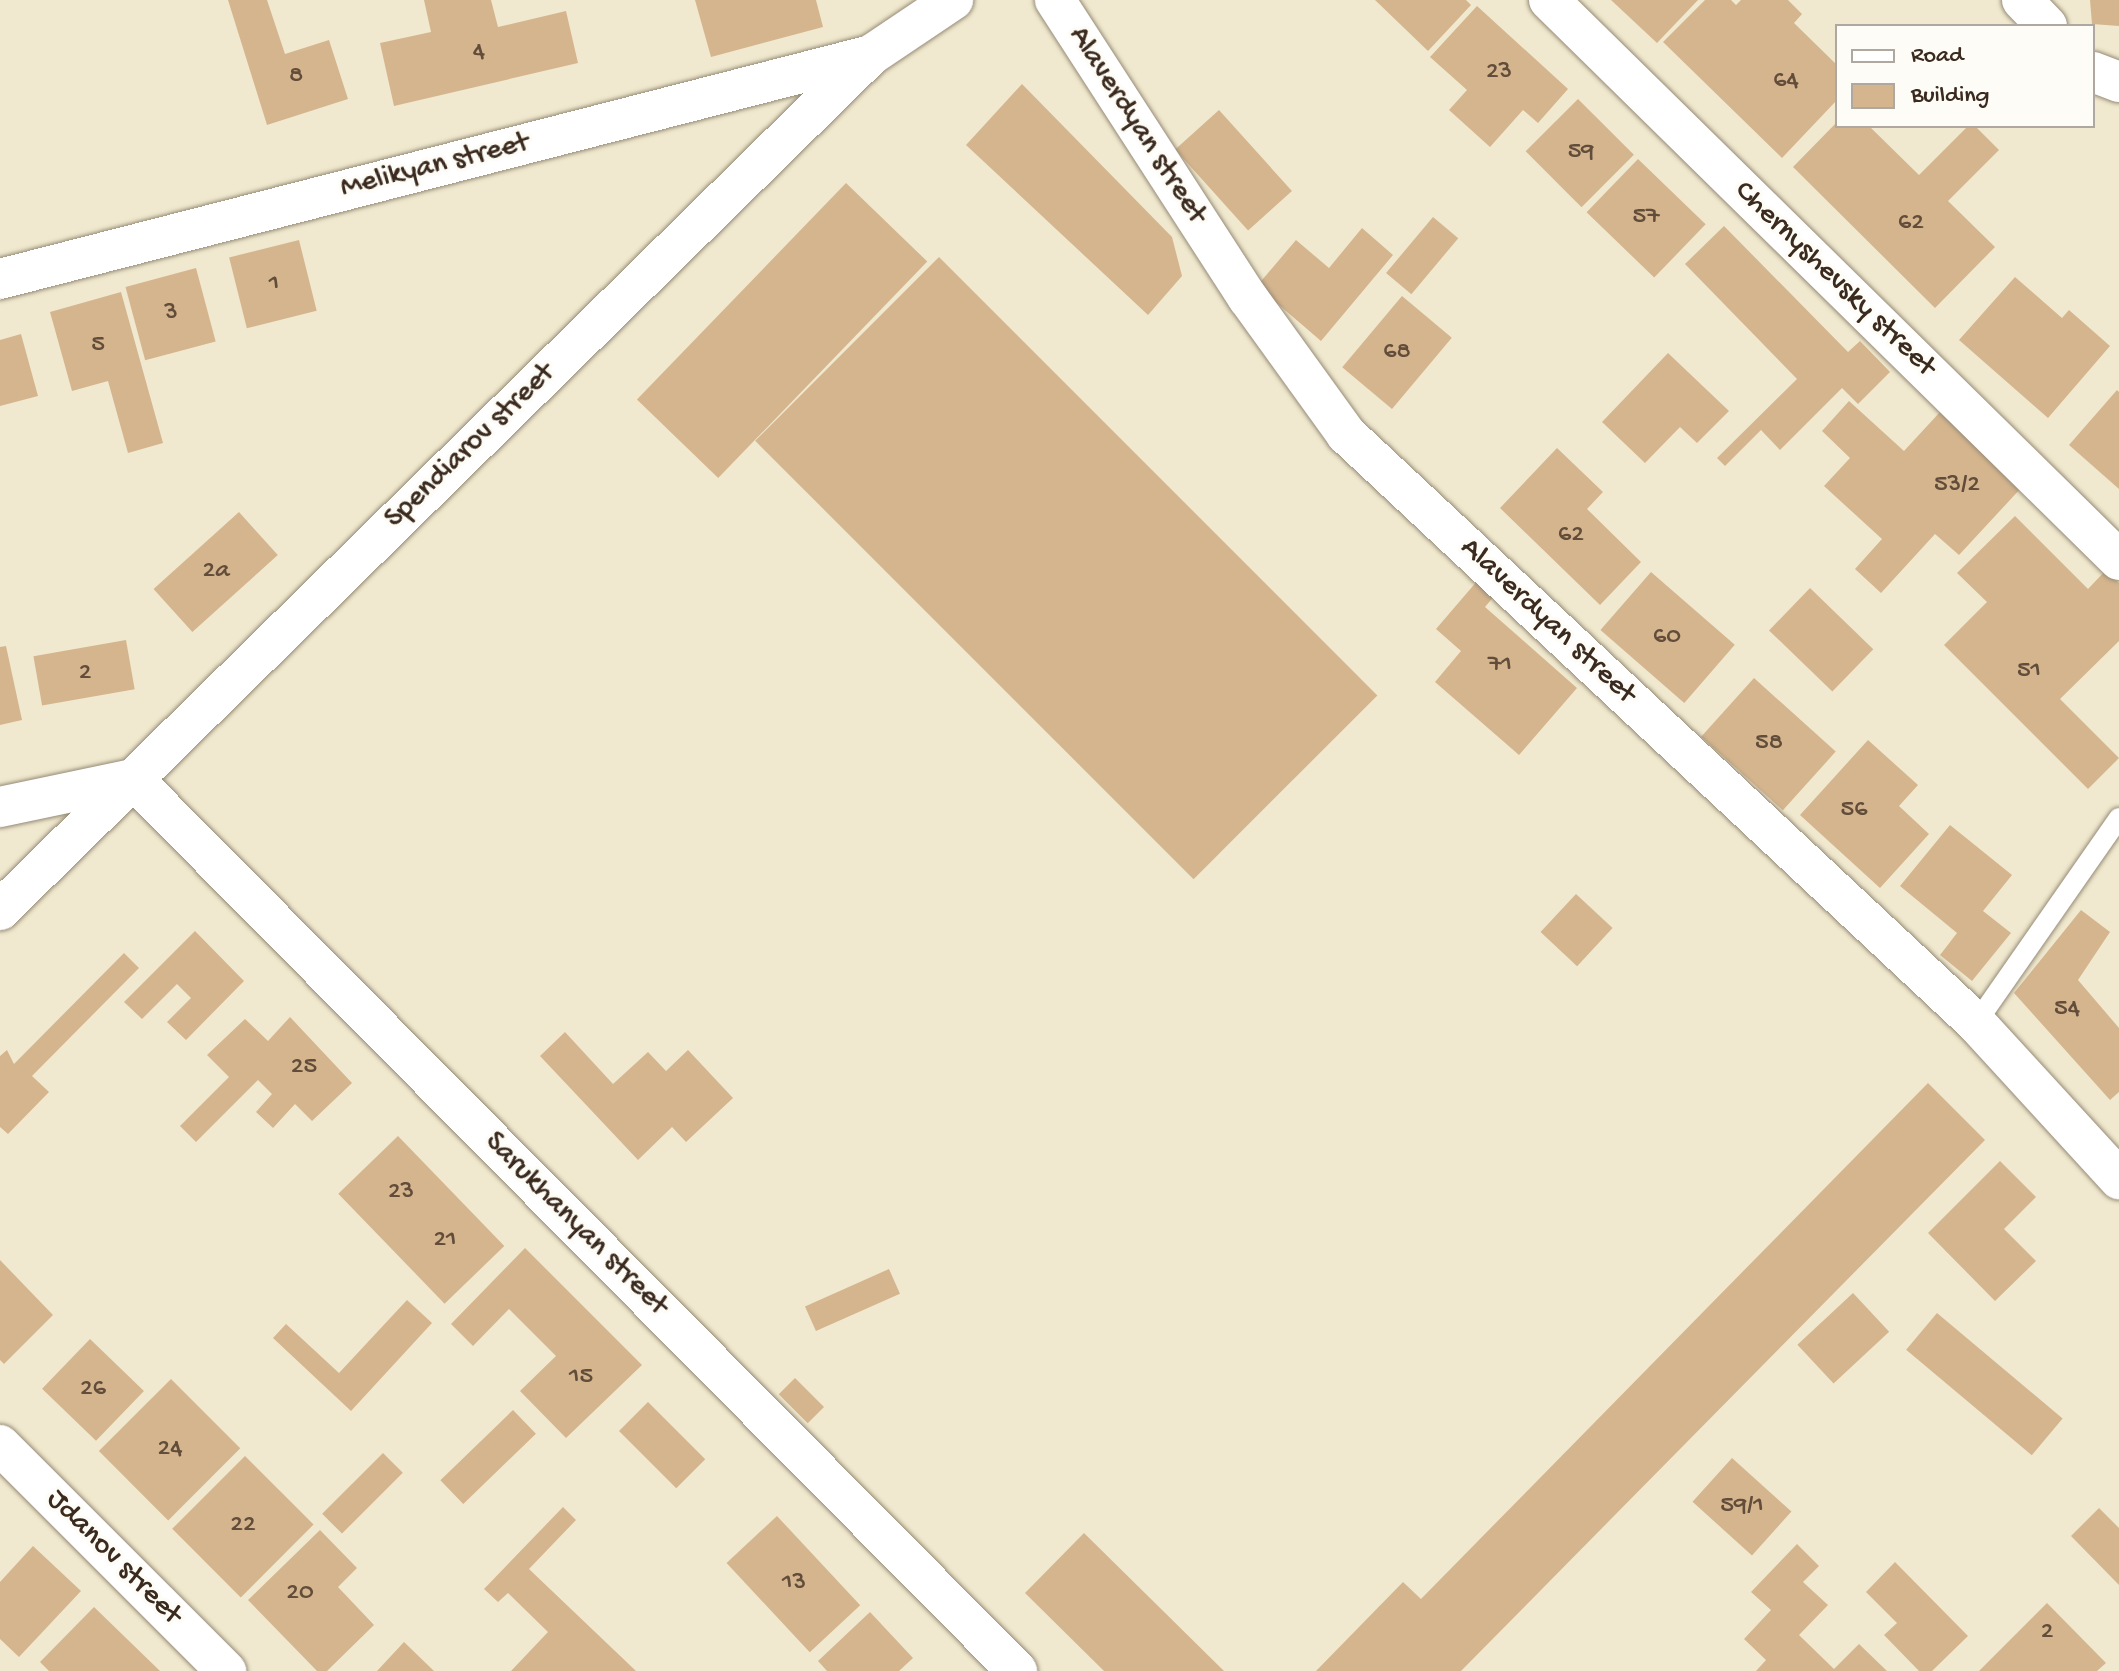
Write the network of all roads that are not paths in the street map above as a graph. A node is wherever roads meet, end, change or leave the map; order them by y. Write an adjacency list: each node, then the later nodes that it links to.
1 (953, 0): 6 (street, Spendiarov street)
2 (1055, 0): 15 (street, Alaverdyan street)
3 (1549, 0): 10 (street, Chernyshevsky street)
4 (2022, 0): 5 (street)
5 (2045, 24)
6 (871, 55): 9 (street, Melikyan street); 11 (street, Spendiarov street)
7 (2095, 73): 8 (street)
8 (2119, 82)
9 (0, 279)
10 (2119, 560)
11 (133, 779): 12 (street); 14 (street, Spendiarov street); 19 (street, Sarukhanyan street)
12 (0, 807)
13 (2119, 818): 15 (lane)
14 (0, 910)
15 (1976, 1023): 16 (street, Alaverdyan street)
16 (2119, 1179)
17 (0, 1445): 18 (street, Jdanov street)
18 (226, 1671)
19 (1017, 1671)

